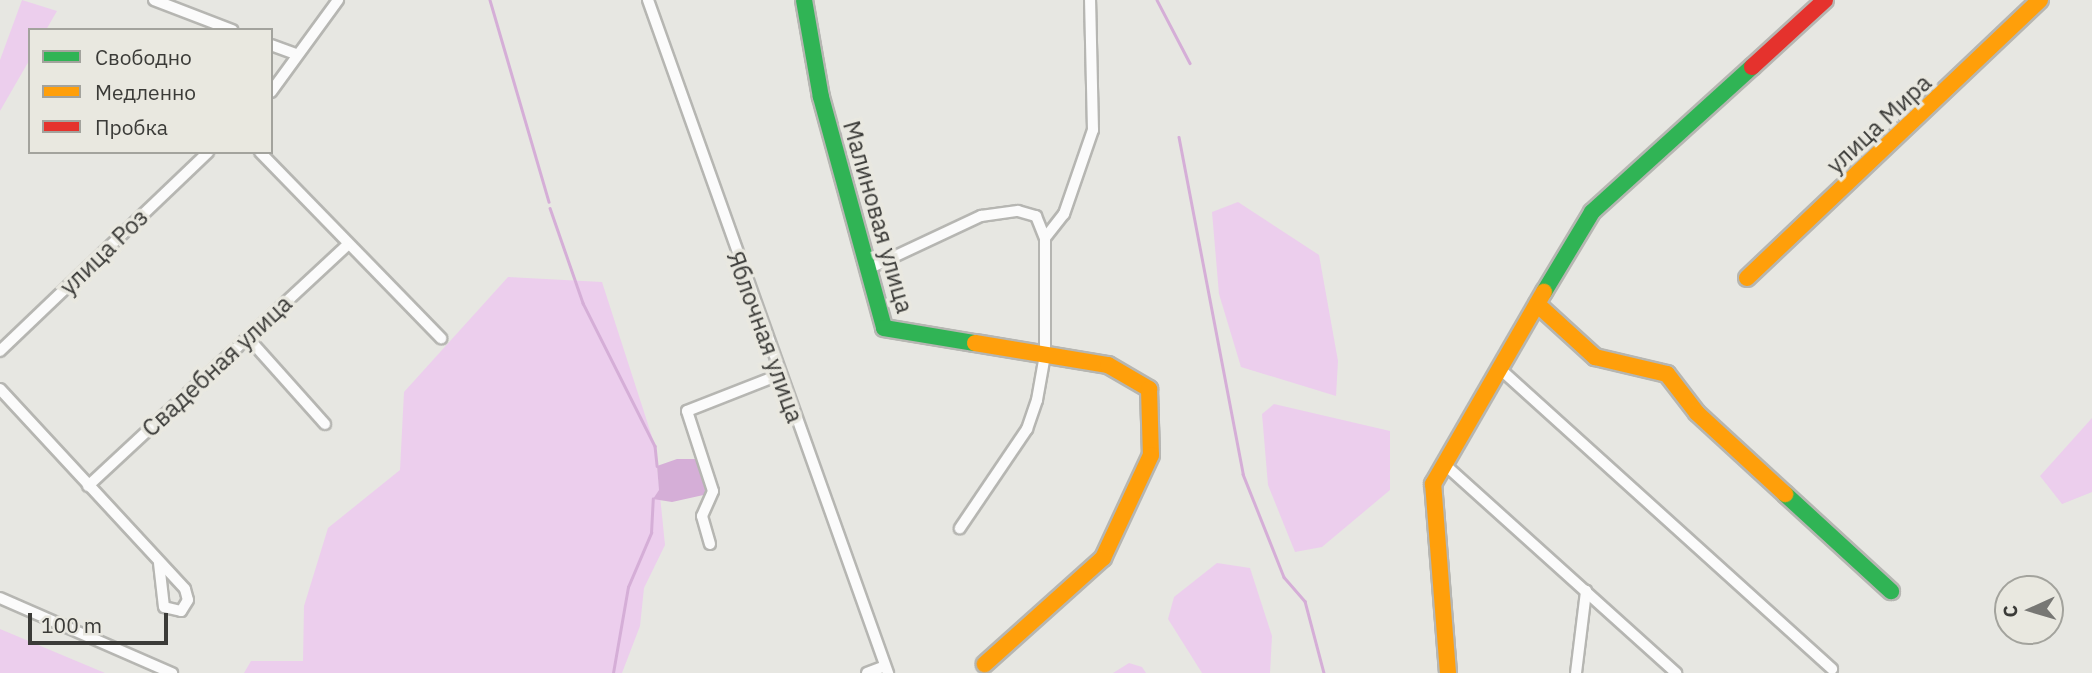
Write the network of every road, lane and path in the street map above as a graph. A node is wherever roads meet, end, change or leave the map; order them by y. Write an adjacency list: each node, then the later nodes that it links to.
1 (154, 0): 8 (street)
2 (338, 0): 10 (street)
3 (648, 0): 24 (street, Яблочная улица)
4 (804, 0): 16 (street, Малиновая улица)
5 (1090, 0): 14 (street)
6 (1824, 0): 18 (street)
7 (2040, 0): 17 (street, улица Мира)
8 (227, 28)
9 (273, 46): 10 (street)
10 (296, 54): 11 (street)
11 (273, 89)
12 (206, 154): 21 (street, улица Роз)
13 (262, 154): 15 (street)
14 (1045, 237): 16 (street); 22 (street)
15 (346, 246): 19 (street, Свадебная улица); 20 (street)
16 (870, 268): 22 (street, Малиновая улица)
17 (1747, 278)
18 (1537, 303): 23 (street); 33 (street)
19 (249, 338): 26 (street); 28 (street, Свадебная улица)
20 (441, 338)
21 (0, 351)
22 (1045, 355): 29 (street); 35 (street)
23 (1499, 368): 27 (street); 37 (street)
24 (779, 375): 30 (street); 36 (street, Яблочная улица)
25 (0, 389): 28 (street)
26 (325, 425)
27 (1443, 463): 32 (street); 40 (street)
28 (88, 486): 31 (street)
29 (960, 527)
30 (710, 544)
31 (159, 563)
32 (1586, 591): 41 (street); 42 (street)
33 (1891, 591)
34 (0, 597): 38 (street)
35 (985, 664)
36 (886, 669): 39 (street)
37 (1832, 669)
38 (172, 673)
39 (867, 673)
40 (1448, 673)
41 (1576, 673)
42 (1676, 673)

